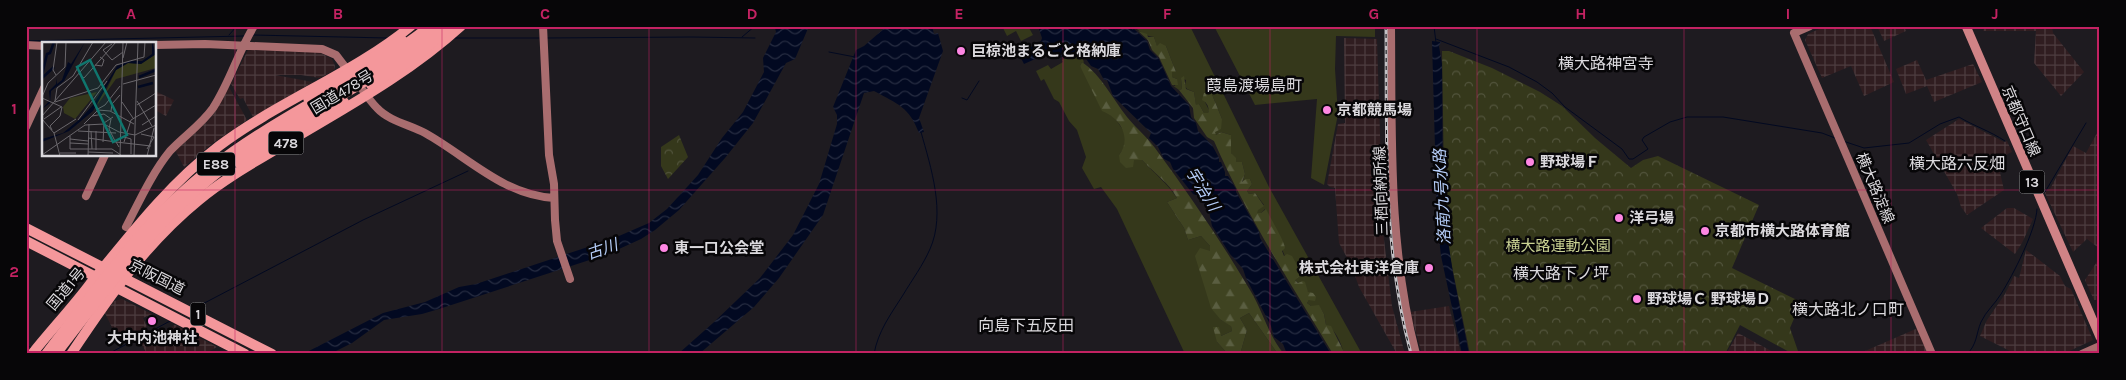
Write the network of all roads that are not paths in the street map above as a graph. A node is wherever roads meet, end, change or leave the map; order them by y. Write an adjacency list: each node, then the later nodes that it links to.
1 (411, 26): 16 (highway, 国道478号 / 478)
2 (422, 26): 24 (highway, bridge)
3 (430, 26): 37 (highway, E88, bridge)
4 (442, 26): 32 (highway, E88, bridge)
5 (450, 26): 23 (highway, bridge)
6 (461, 26): 18 (highway, 国道478号 / 478)
7 (1391, 26): 43 (street, 三栖向納所線)
8 (1810, 26): 44 (street, 横大路淀線)
9 (1966, 26): 33 (main road, 京都守口線 / 13)
10 (252, 28): 15 (street)
11 (543, 28): 22 (street)
12 (26, 46): 13 (street)
13 (42, 46)
14 (156, 46): 15 (street)
15 (244, 47): 16 (street); 25 (street)
16 (346, 68): 18 (street); 24 (highway, 国道478号 / 478)
17 (42, 92): 19 (street)
18 (367, 95): 22 (street); 23 (highway, 国道478号 / 478)
19 (26, 127)
20 (106, 156): 21 (street)
21 (86, 196)
22 (554, 198): 31 (street)
23 (199, 200): 29 (highway, 国道478号 / 478)
24 (155, 205): 28 (highway, 国道478号 / 478)
25 (126, 227)
26 (26, 228): 28 (highway, 京阪国道 / 1)
27 (26, 241): 30 (highway, 京阪国道 / 1)
28 (104, 267): 29 (highway, 京阪国道 / 1); 30 (highway, 国道1号)
29 (124, 277): 32 (highway); 42 (highway, 京阪国道 / 1)
30 (96, 278): 32 (highway, 京阪国道 / 1); 36 (highway, 国道1号)
31 (570, 278)
32 (113, 285): 38 (highway, E88, bridge); 39 (highway, bridge); 40 (highway); 41 (highway, 京阪国道 / 1)
33 (2100, 337)
34 (2100, 346): 45 (street)
35 (2100, 351): 46 (street)
36 (32, 354)
37 (46, 354)
38 (56, 354)
39 (63, 354)
40 (71, 354)
41 (245, 354)
42 (272, 354)
43 (1416, 354)
44 (1932, 354)
45 (2082, 354)
46 (2093, 354)

